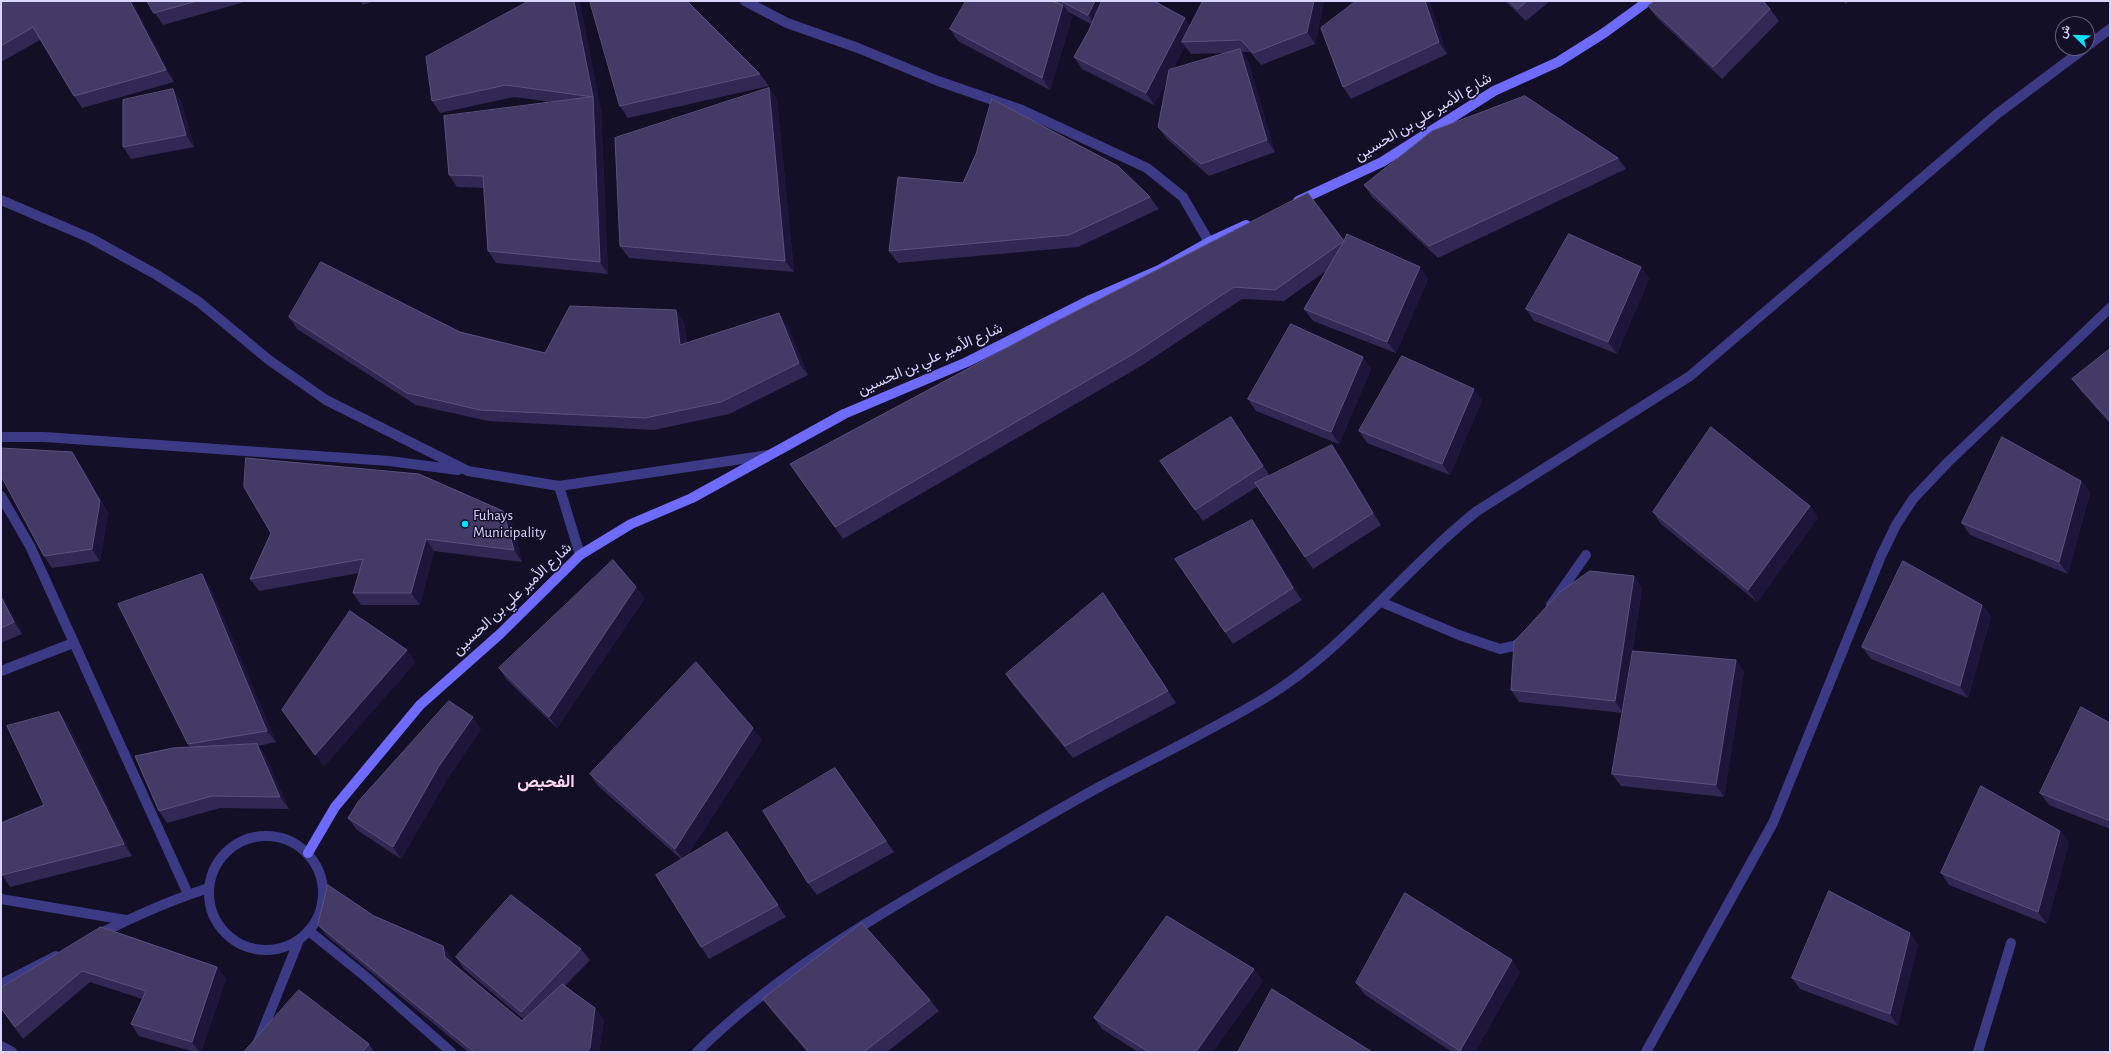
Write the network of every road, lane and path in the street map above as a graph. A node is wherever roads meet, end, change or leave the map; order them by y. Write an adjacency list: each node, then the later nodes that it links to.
1 (745, 1): 9 (street)
2 (1648, 1): 7 (street, شارع الأمير علي بن الحسين)
3 (2110, 29): 4 (street)
4 (2095, 40)
5 (2074, 56): 18 (street)
6 (1, 200): 13 (street)
7 (1288, 206)
8 (1253, 222): 9 (street, شارع الأمير علي بن الحسين)
9 (1210, 242): 12 (street, شارع الأمير علي بن الحسين)
10 (2110, 308): 39 (street)
11 (1, 437): 13 (street)
12 (769, 455): 14 (street); 16 (street, شارع الأمير علي بن الحسين)
13 (468, 471): 14 (street)
14 (559, 486): 16 (street)
15 (1, 496): 21 (street)
16 (580, 554): 23 (street, شارع الأمير علي بن الحسين)
17 (1586, 555): 19 (street)
18 (1381, 602): 20 (street); 38 (street)
19 (1545, 614)
20 (1533, 631)
21 (73, 643): 22 (street); 25 (street)
22 (1, 671)
23 (308, 853): 24 (street); 28 (street)
24 (209, 888): 25 (street); 29 (street)
25 (188, 894): 27 (street)
26 (1, 899): 27 (street)
27 (126, 920): 30 (street)
28 (309, 931): 29 (street); 37 (street)
29 (299, 940): 36 (street)
30 (84, 941)
31 (2011, 943): 40 (street)
32 (64, 952): 33 (street)
33 (1, 984)
34 (1, 1046): 35 (street)
35 (12, 1052)
36 (254, 1052)
37 (450, 1052)
38 (697, 1052)
39 (1646, 1052)
40 (1978, 1052)

